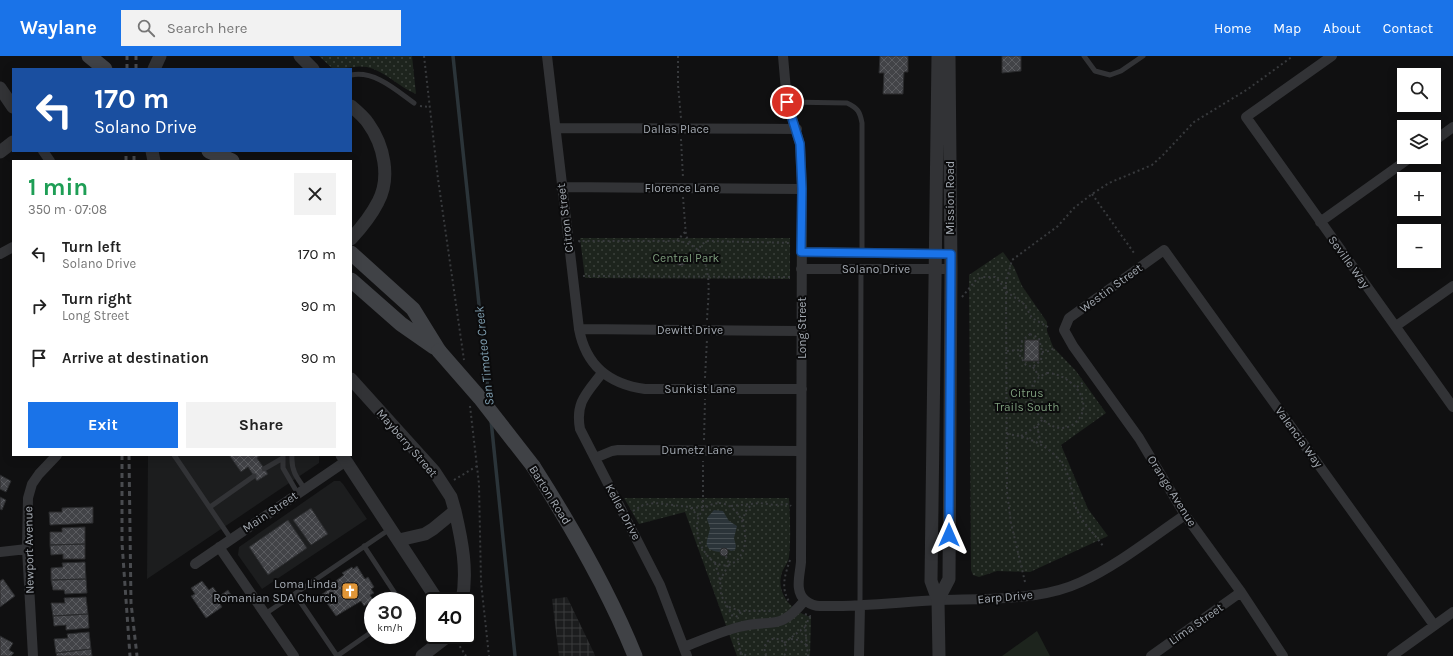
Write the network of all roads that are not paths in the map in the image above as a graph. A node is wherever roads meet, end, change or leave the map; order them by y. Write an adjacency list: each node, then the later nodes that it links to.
1 (89, 56): 11 (main road)
2 (160, 56): 12 (street)
3 (300, 56): 13 (street)
4 (547, 56): 21 (street, Citron Street)
5 (783, 56): 16 (street, Long Street)
6 (938, 56): 39 (street, Mission Road)
7 (949, 56): 40 (street, Mission Road)
8 (1084, 56): 9 (lane)
9 (1143, 56)
10 (1332, 56): 31 (street, Seville Way)
11 (104, 68)
12 (154, 68)
13 (312, 68)
14 (352, 75): 17 (lane)
15 (0, 88): 18 (street)
16 (787, 102): 22 (street, Long Street); 36 (lane)
17 (414, 103)
18 (12, 106)
19 (352, 107): 32 (street)
20 (1453, 127): 23 (street)
21 (556, 128): 22 (street, Dallas Place); 29 (street, Citron Street)
22 (797, 129): 30 (street, Long Street)
23 (1441, 136)
24 (12, 143): 25 (street)
25 (0, 152)
26 (211, 152): 27 (main road)
27 (230, 160)
28 (1401, 164): 31 (street)
29 (561, 188): 30 (street, Florence Lane); 48 (street, Citron Street)
30 (802, 189): 35 (street, Long Street)
31 (1320, 222): 47 (street, Seville Way)
32 (352, 238)
33 (12, 248): 37 (street)
34 (1164, 250): 49 (street, Westin Street); 87 (street, Valencia Way)
35 (801, 252): 36 (street, Solano Drive); 41 (street, Long Street)
36 (862, 253): 39 (street, Solano Drive); 42 (street)
37 (0, 254)
38 (352, 254): 51 (main road, Barton Road)
39 (935, 254): 40 (street, Solano Drive); 44 (street, Mission Road)
40 (951, 254): 43 (street, Mission Road)
41 (801, 269): 42 (street, Solano Drive); 50 (street, Long Street)
42 (861, 269): 44 (street, Solano Drive); 84 (lane)
43 (951, 269): 44 (street, Solano Drive); 83 (street, Mission Road)
44 (935, 270): 83 (street, Mission Road)
45 (352, 281): 51 (main road, Barton Road)
46 (1453, 286): 47 (street)
47 (1396, 326): 55 (street, Seville Way)
48 (579, 329): 50 (street, Dewitt Drive); 52 (street, Citron Street)
49 (1064, 330): 68 (street, Orange Avenue)
50 (802, 331): 54 (street, Long Street)
51 (439, 351): 96 (main road, Barton Road, bridge)
52 (602, 373): 54 (street, Sunkist Lane); 62 (street, Keller Drive)
53 (352, 380): 67 (street, Mayberry Street)
54 (802, 389): 56 (street, Long Street)
55 (1453, 407)
56 (802, 452): 62 (street, Dumetz Lane); 82 (street, Long Street)
57 (56, 456): 74 (street, Newport Avenue)
58 (175, 456): 66 (lane)
59 (283, 456): 63 (lane); 65 (lane)
60 (292, 456): 65 (lane)
61 (344, 458): 65 (street, Main Street); 69 (street)
62 (595, 458): 90 (street, Keller Drive)
63 (264, 469)
64 (254, 476): 66 (lane)
65 (301, 492): 70 (street, Main Street)
66 (210, 508): 70 (lane)
67 (455, 511): 71 (street); 79 (street, Mayberry Street)
68 (1185, 515): 80 (street, Orange Avenue); 83 (street, Earp Drive)
69 (390, 528): 71 (street); 72 (lane)
70 (231, 539): 73 (street, Main Street)
71 (399, 540): 78 (street)
72 (364, 546): 77 (lane); 81 (lane)
73 (219, 547): 76 (street, Main Street); 86 (street)
74 (27, 548): 75 (street); 92 (street, Newport Avenue)
75 (0, 552)
76 (195, 564)
77 (394, 592)
78 (432, 592)
79 (463, 592)
80 (1241, 592): 91 (street, Orange Avenue); 99 (street, Lima Street)
81 (295, 594): 86 (lane); 94 (lane)
82 (805, 600): 84 (street, Earp Drive); 90 (street)
83 (938, 600): 84 (street, Earp Drive); 98 (street, Mission Road)
84 (860, 605): 97 (street)
85 (1453, 612): 87 (street)
86 (265, 614): 93 (street)
87 (1434, 625): 100 (street)
88 (364, 637): 94 (lane)
89 (442, 644): 95 (street)
90 (685, 651)
91 (1284, 655)
92 (33, 656)
93 (294, 656)
94 (337, 656)
95 (422, 656)
96 (635, 656)
97 (859, 656)
98 (939, 656)
99 (1151, 656)
100 (1392, 656)

